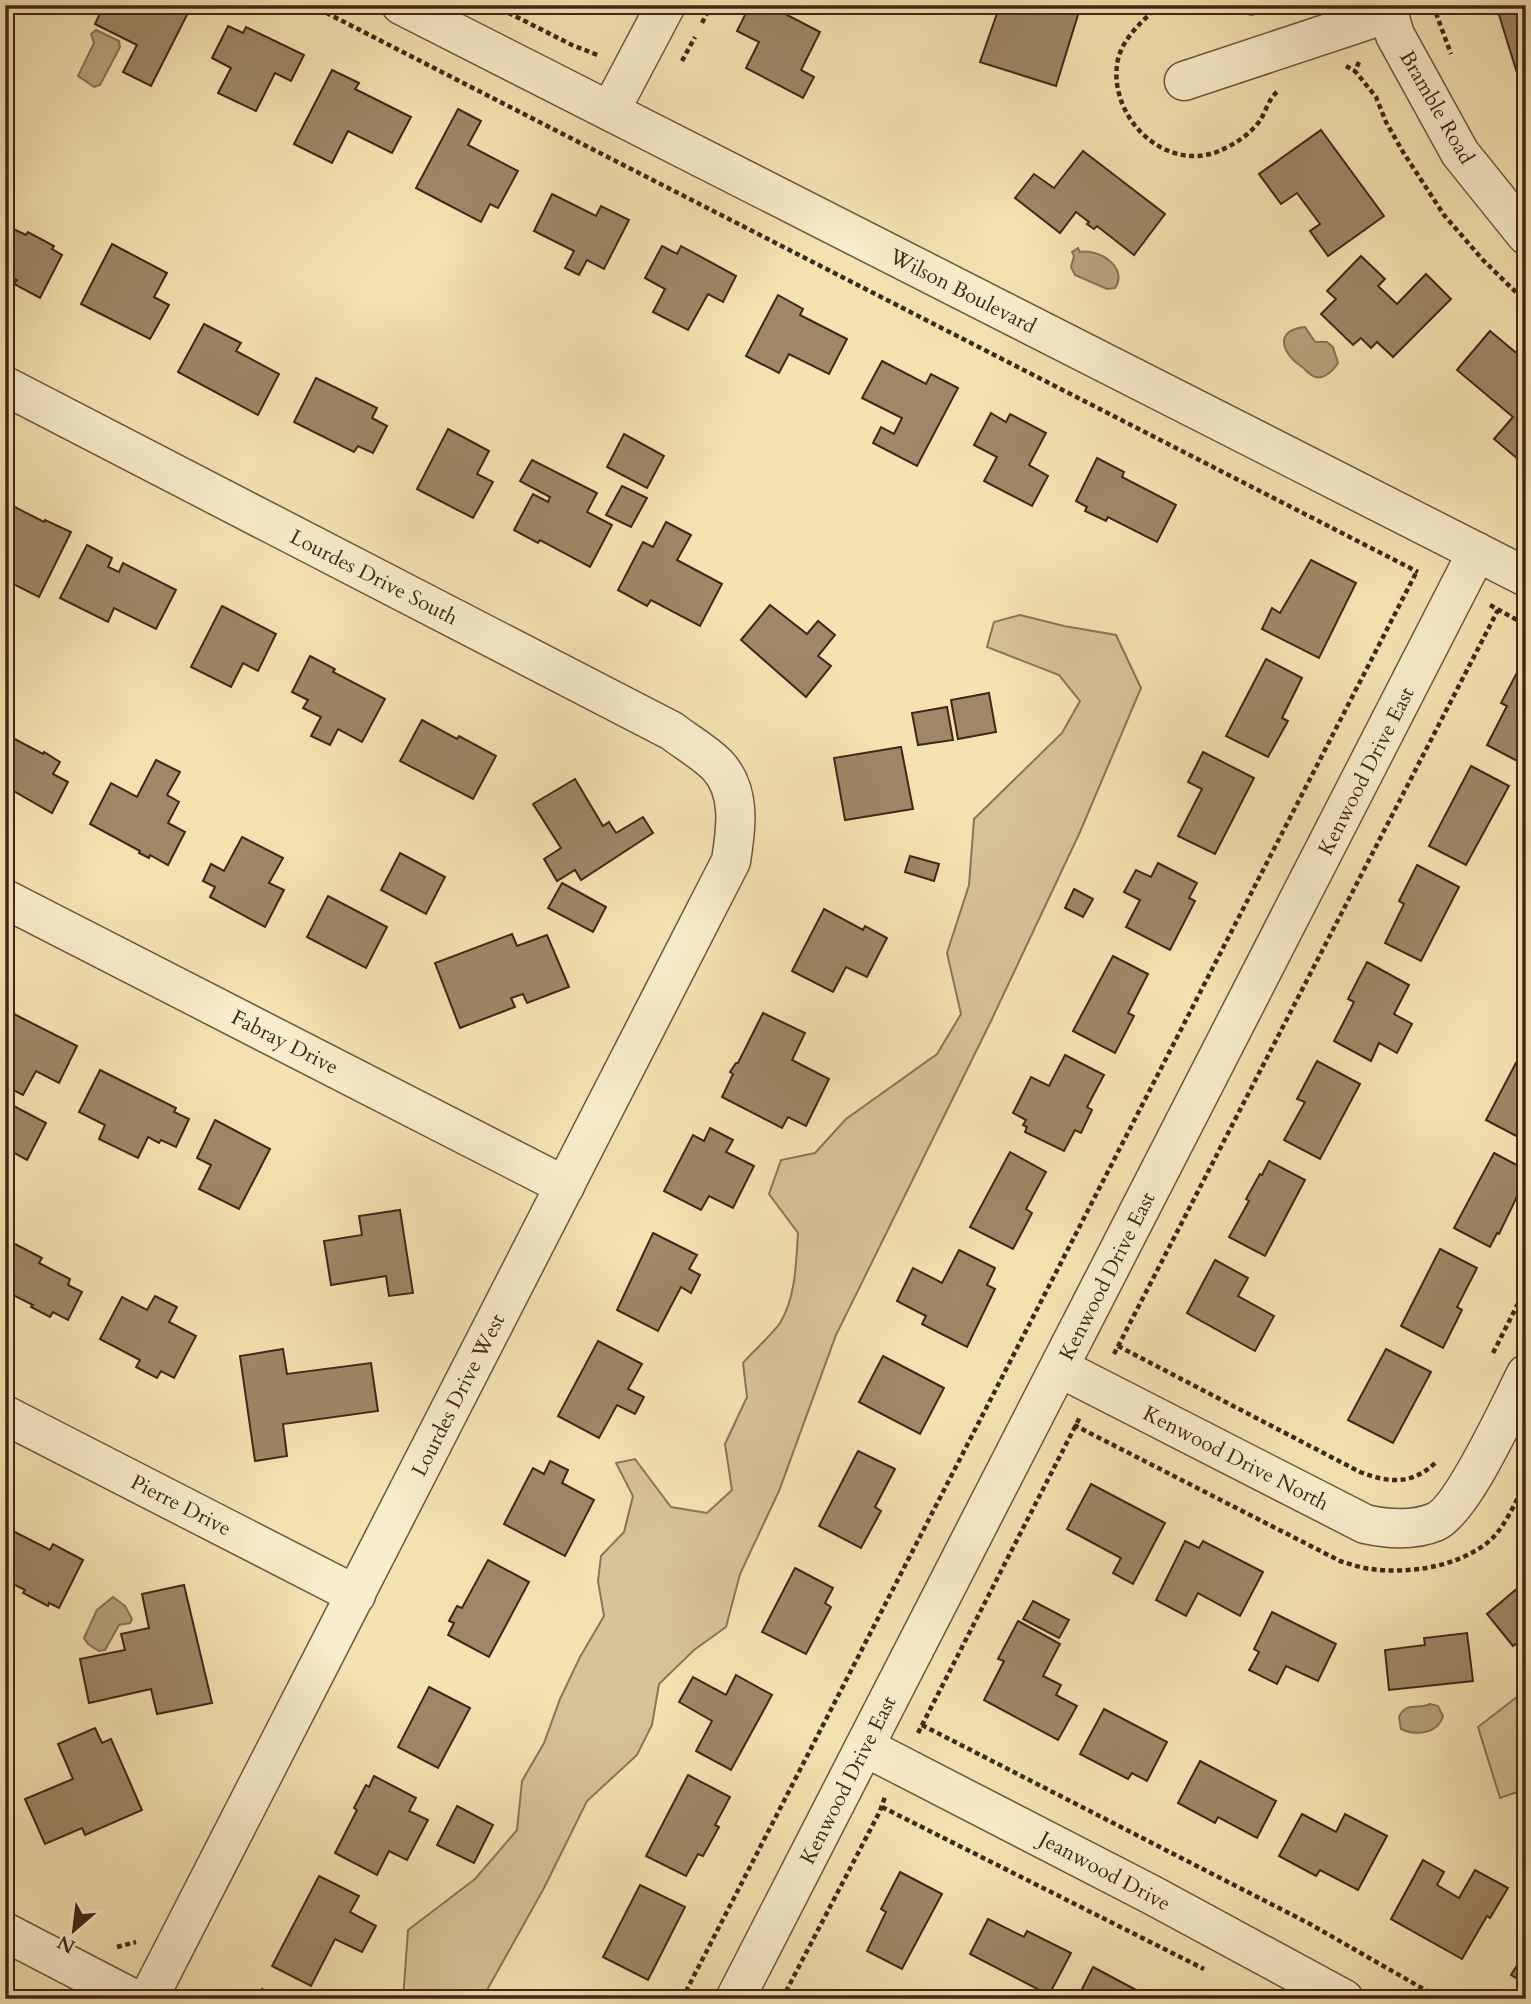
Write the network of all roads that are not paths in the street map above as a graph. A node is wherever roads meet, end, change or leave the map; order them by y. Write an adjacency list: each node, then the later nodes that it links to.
1 (401, 5): 5 (street, Wilson Boulevard)
2 (666, 5): 5 (street)
3 (1387, 9): 4 (street); 6 (street, Bramble Road)
4 (1184, 81)
5 (610, 111): 8 (street, Wilson Boulevard)
6 (1526, 235)
7 (5, 386): 10 (street, Lourdes Drive South)
8 (1477, 552): 9 (street, Wilson Boulevard); 13 (street, Kenwood Drive East)
9 (1526, 577)
10 (729, 785): 12 (street, Lourdes Drive West)
11 (5, 899): 12 (street, Fabray Drive)
12 (565, 1186): 16 (street, Lourdes Drive West)
13 (1060, 1368): 14 (street, Kenwood Drive North); 17 (street, Kenwood Drive East)
14 (1526, 1374)
15 (5, 1415): 16 (street, Pierre Drive)
16 (356, 1595): 20 (street, Lourdes Drive West)
17 (865, 1746): 21 (street, Kenwood Drive East); 22 (street, Jeanwood Drive)
18 (5, 1932): 19 (street)
19 (134, 1999)
20 (148, 1999)
21 (735, 1999)
22 (1344, 1999)

